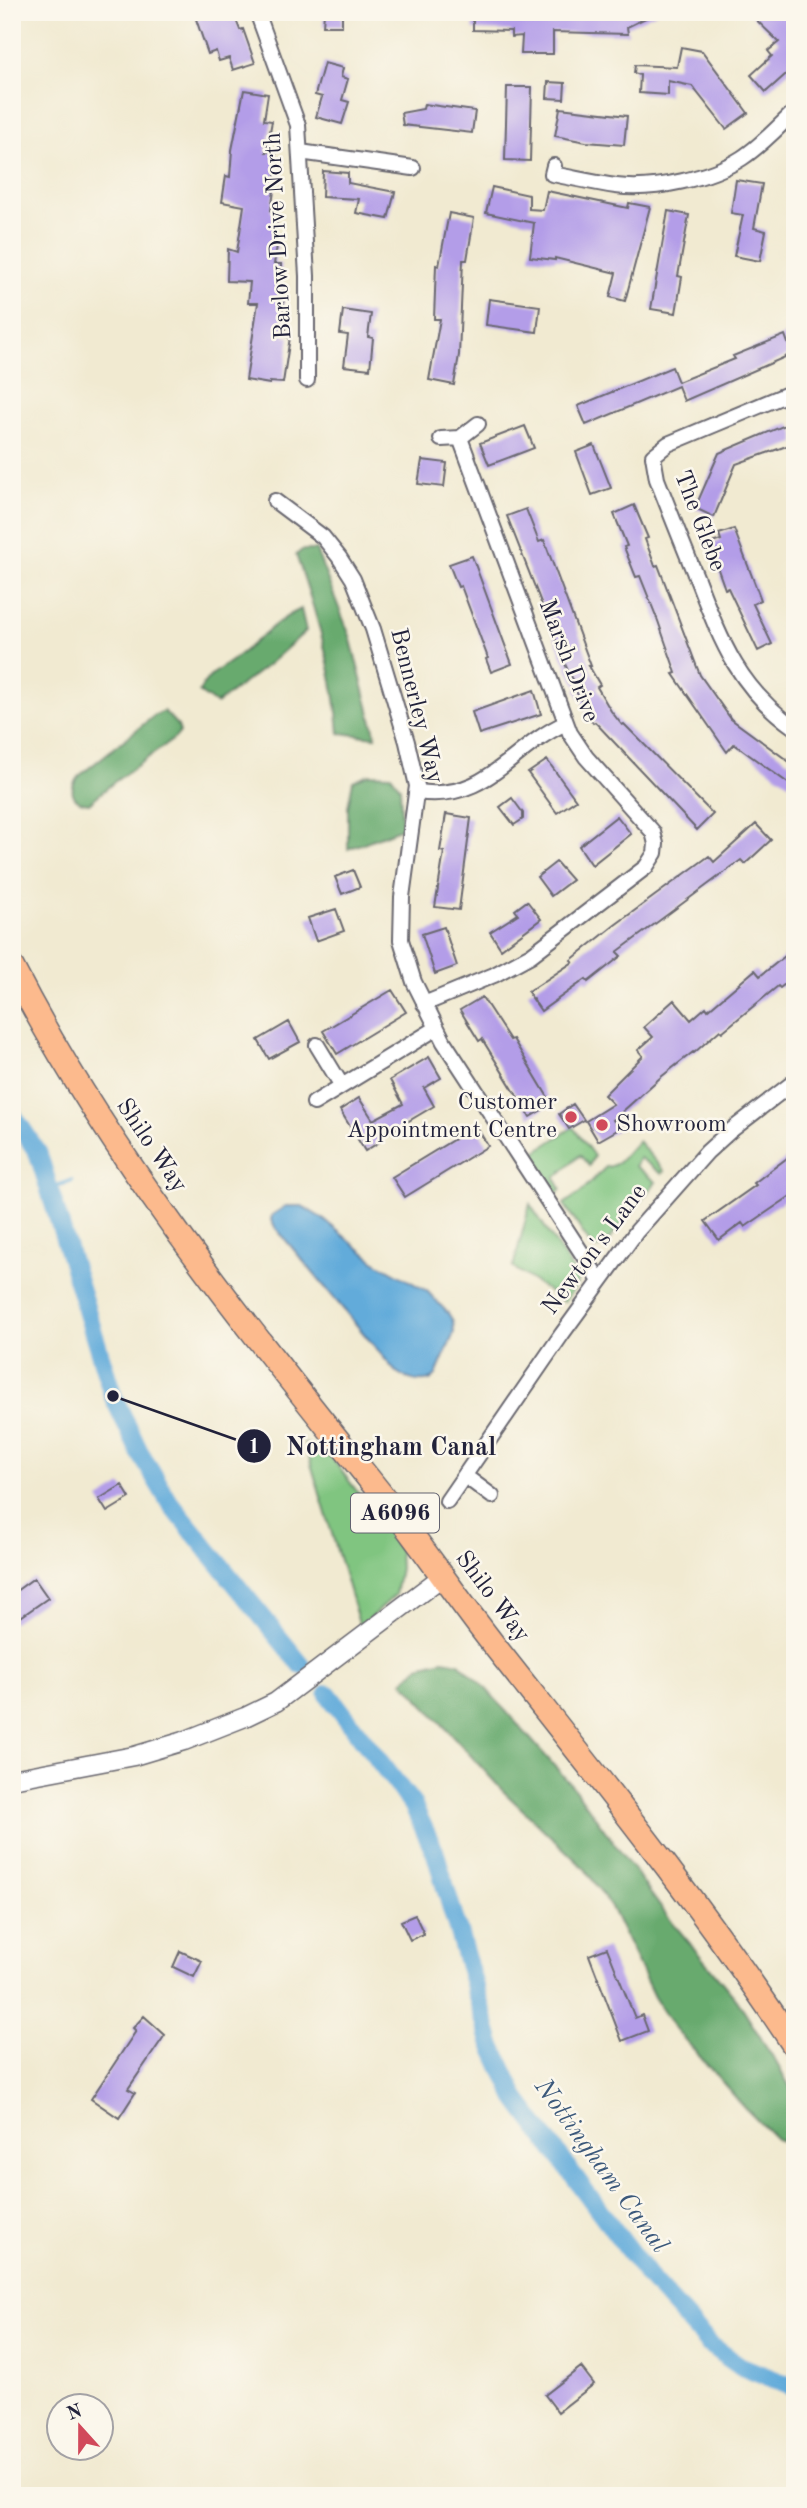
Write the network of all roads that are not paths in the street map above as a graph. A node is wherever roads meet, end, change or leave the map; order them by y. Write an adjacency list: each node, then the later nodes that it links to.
1 (257, 12): 3 (street, Barlow Drive North)
2 (795, 111): 4 (street)
3 (300, 152): 5 (street); 6 (street, Barlow Drive North)
4 (554, 166)
5 (412, 168)
6 (307, 380)
7 (795, 391): 13 (street, The Glebe)
8 (478, 424): 9 (street)
9 (460, 438): 10 (street); 12 (street, Marsh Drive)
10 (441, 439)
11 (275, 501): 14 (street, Bennerley Way)
12 (566, 723): 14 (street); 16 (street, Marsh Drive)
13 (795, 728)
14 (418, 792): 16 (street, Bennerley Way)
15 (12, 967): 26 (main road, Shilo Way / A6096)
16 (424, 1004): 17 (street, Bennerley Way)
17 (437, 1028): 20 (street); 22 (street, Bennerley Way)
18 (317, 1045): 20 (street)
19 (795, 1081): 22 (street, Newton's Lane)
20 (342, 1086): 21 (street)
21 (314, 1103)
22 (600, 1281): 23 (street, Newton's Lane)
23 (465, 1476): 24 (street); 25 (street, Newton's Lane)
24 (492, 1496)
25 (447, 1502)
26 (443, 1576): 27 (street); 28 (main road, Shilo Way / A6096)
27 (12, 1779)
28 (795, 2047)

